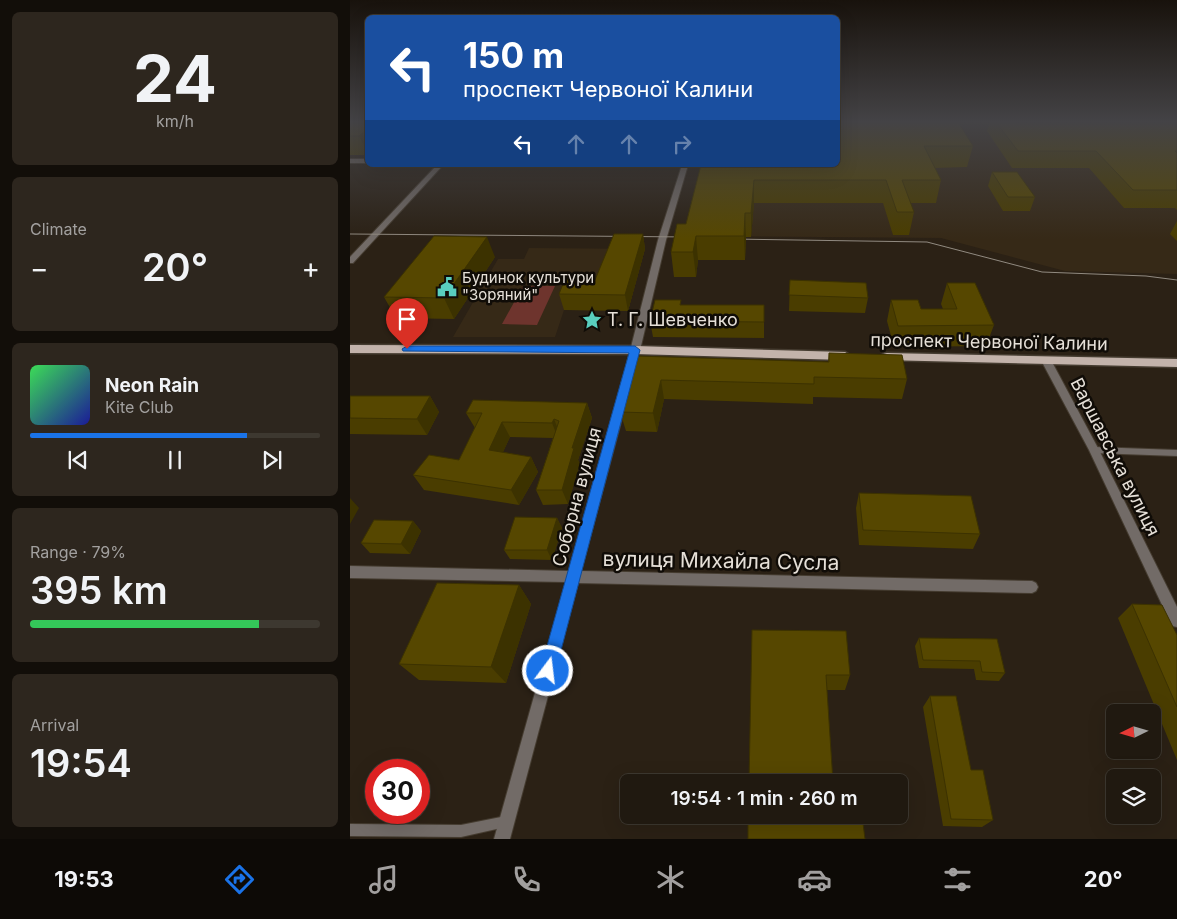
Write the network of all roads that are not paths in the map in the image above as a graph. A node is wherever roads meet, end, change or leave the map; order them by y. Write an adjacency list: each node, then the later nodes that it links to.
1 (438, 167): 3 (street)
2 (685, 167): 5 (street, Соборна вулиця)
3 (350, 261)
4 (350, 349): 5 (main road, проспект Червоної Калини)
5 (635, 350): 6 (main road, проспект Червоної Калини); 11 (street, Соборна вулиця)
6 (1047, 362): 7 (main road, проспект Червоної Калини); 8 (street, Варшавська вулиця)
7 (1177, 363)
8 (1094, 450): 9 (lane); 13 (street, Варшавська вулиця)
9 (1177, 453)
10 (350, 572): 11 (street, вулиця Михайла Сусла)
11 (573, 579): 12 (street, вулиця Михайла Сусла); 14 (street, Соборна вулиця)
12 (1032, 588)
13 (1177, 621)
14 (506, 822): 15 (lane); 16 (street, Соборна вулиця)
15 (350, 830)
16 (502, 839)

